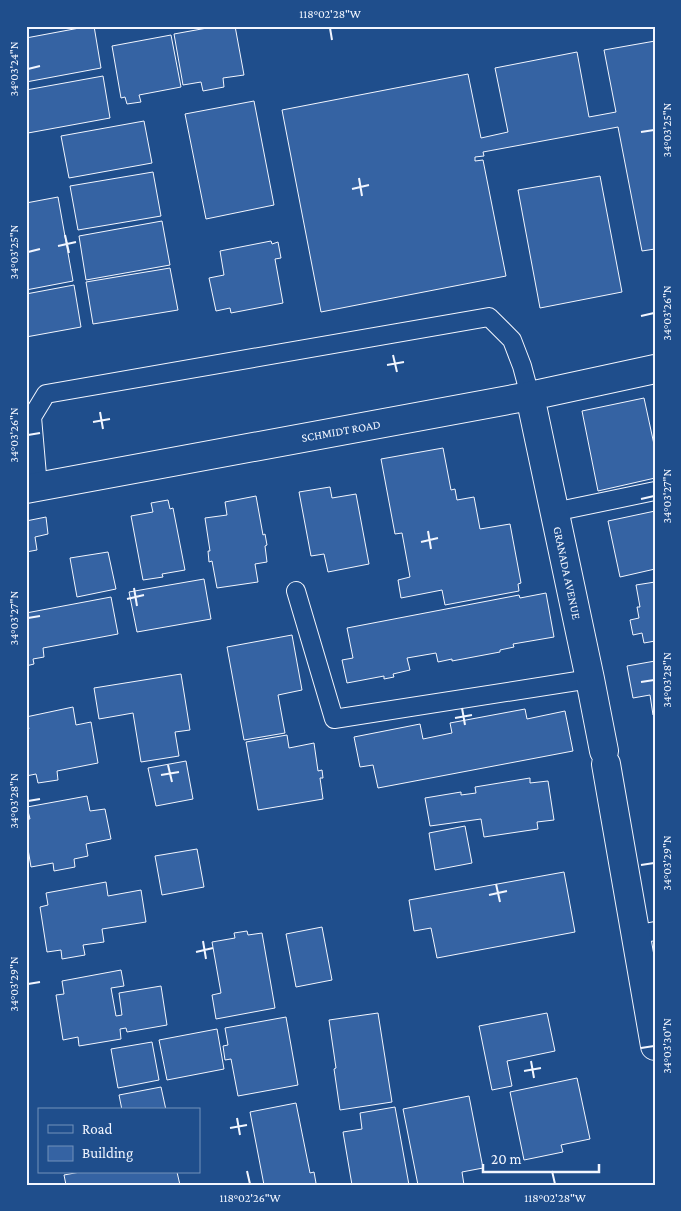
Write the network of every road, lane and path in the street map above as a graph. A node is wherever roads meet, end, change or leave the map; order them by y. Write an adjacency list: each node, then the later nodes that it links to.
1 (655, 369): 2 (street, SCHMIDT ROAD)
2 (530, 396): 3 (lane); 4 (street, SCHMIDT ROAD); 6 (street, GRANADA AVENUE)
3 (29, 415): 4 (lane)
4 (32, 488)
5 (655, 491): 6 (lane)
6 (554, 512): 8 (street, GRANADA AVENUE)
7 (296, 591): 8 (lane)
8 (590, 679): 9 (street, GRANADA AVENUE)
9 (645, 933): 10 (street, GRANADA AVENUE)
10 (655, 1046)

